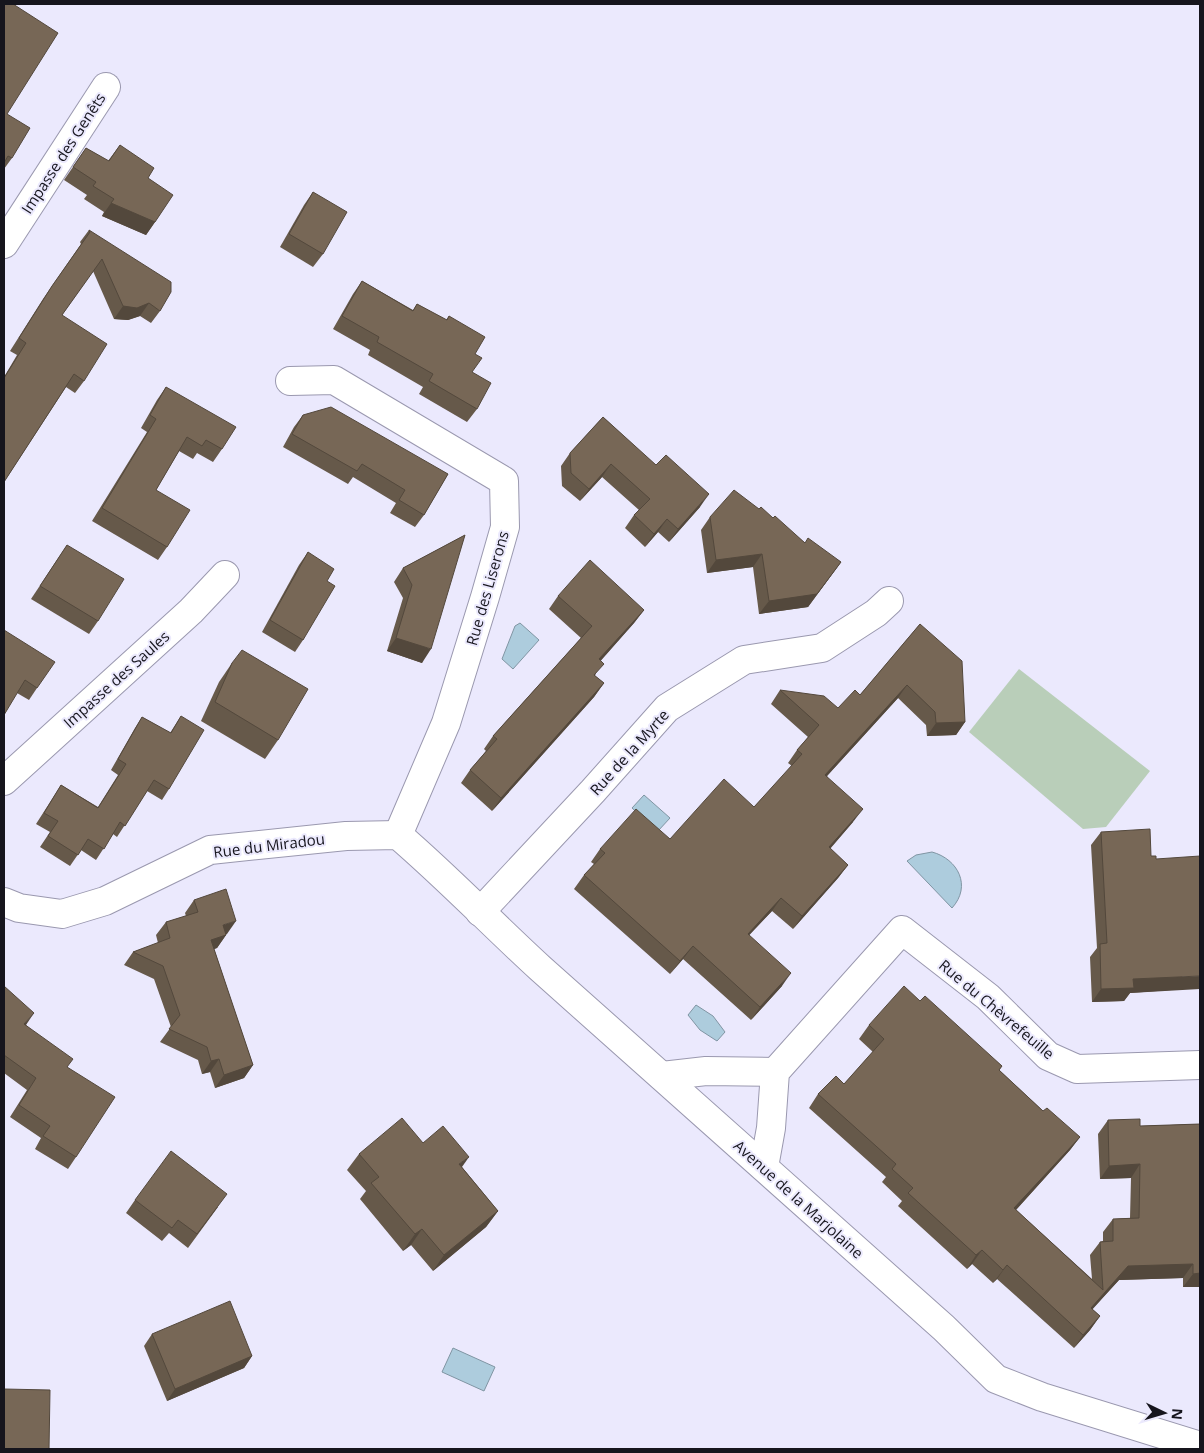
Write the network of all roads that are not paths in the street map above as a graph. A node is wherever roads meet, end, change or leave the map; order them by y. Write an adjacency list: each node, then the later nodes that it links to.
1 (106, 88): 2 (street, Impasse des Genêts)
2 (4, 244)
3 (290, 381): 7 (street, Rue des Liserons)
4 (225, 575): 6 (street, Impasse des Saules)
5 (889, 601): 9 (street, Rue de la Myrte)
6 (4, 781)
7 (398, 834): 8 (street, Rue du Miradou); 9 (street, Avenue de la Marjolaine)
8 (4, 902)
9 (480, 912): 12 (street, Avenue de la Marjolaine)
10 (1200, 1065): 11 (street, Rue du Chèvrefeuille)
11 (775, 1072): 12 (street); 13 (street)
12 (662, 1076): 13 (street, Avenue de la Marjolaine)
13 (764, 1167): 14 (street, Avenue de la Marjolaine)
14 (1200, 1446)

